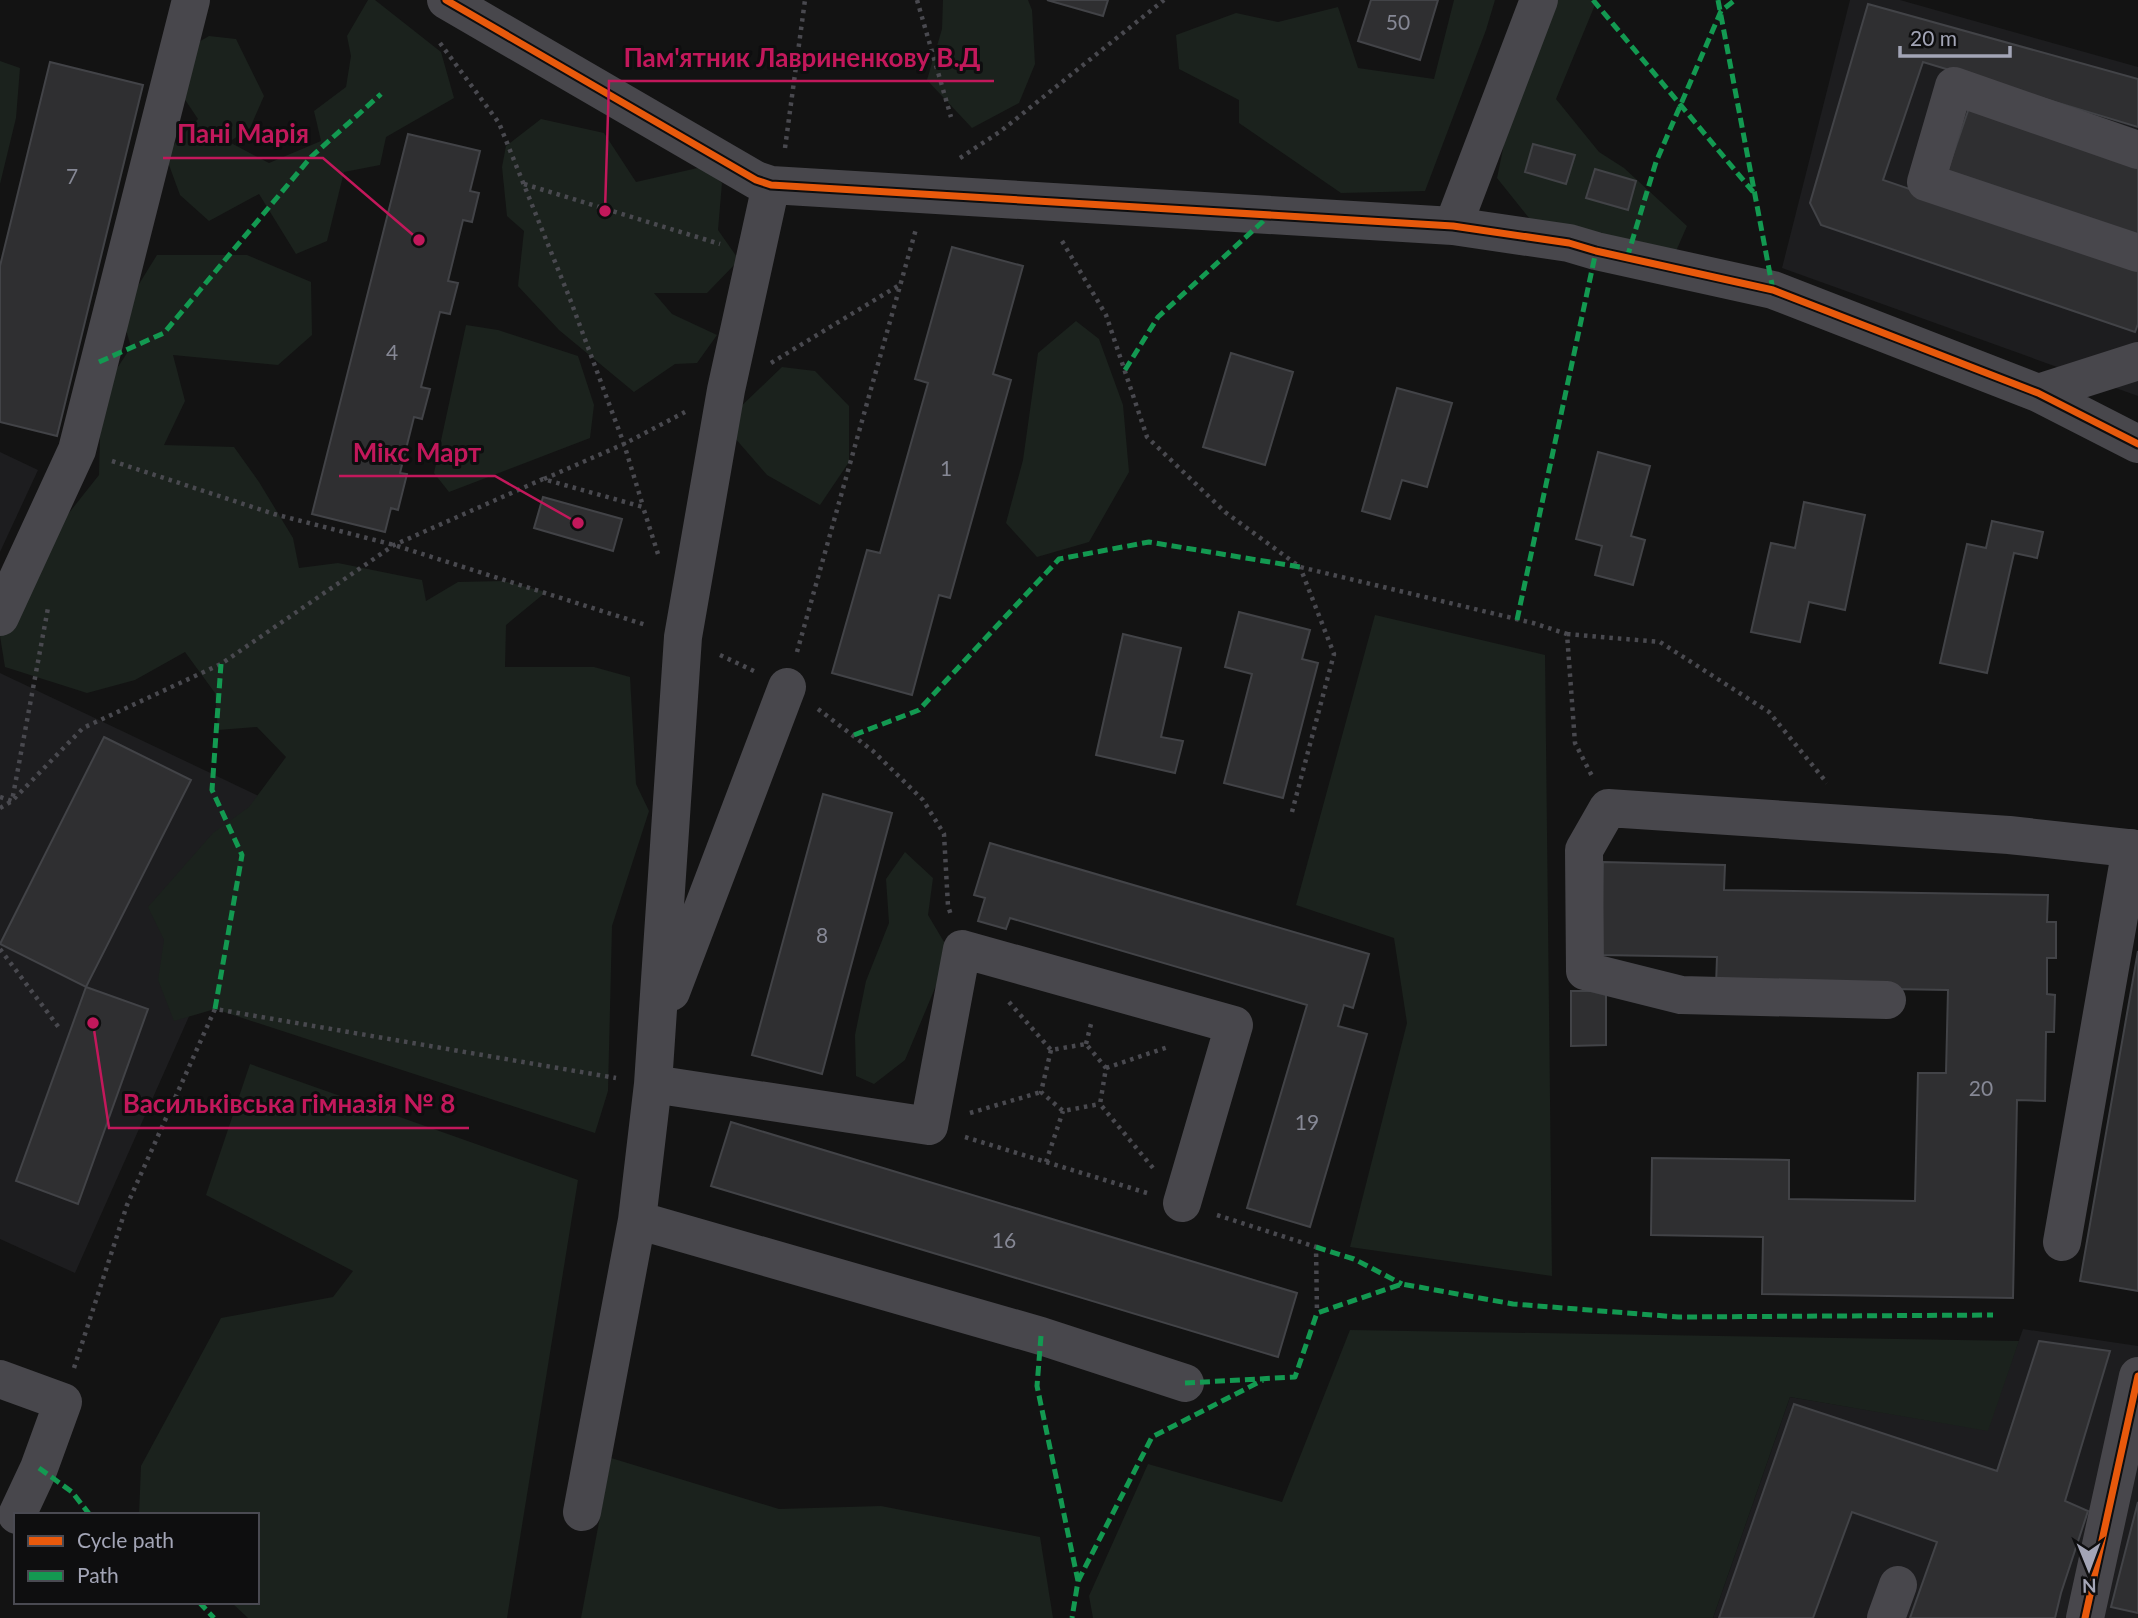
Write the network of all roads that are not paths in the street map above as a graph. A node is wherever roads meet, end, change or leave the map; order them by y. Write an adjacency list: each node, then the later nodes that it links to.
1 (191, 0): 11 (street)
2 (1539, 0): 6 (street)
3 (440, 17): 5 (street)
4 (2138, 150): 7 (street)
5 (778, 171): 6 (street); 15 (street)
6 (1453, 226): 9 (street)
7 (2138, 253)
8 (2138, 361): 9 (street)
9 (2038, 393): 10 (street)
10 (2138, 444)
11 (0, 617)
12 (786, 687): 15 (street)
13 (2135, 849): 14 (street); 19 (street)
14 (1886, 1000)
15 (657, 1030): 16 (street)
16 (653, 1084): 17 (street); 18 (street)
17 (1182, 1203)
18 (637, 1220): 22 (street); 23 (street)
19 (2062, 1242)
20 (2138, 1376): 27 (street)
21 (0, 1379): 24 (street)
22 (1185, 1383)
23 (582, 1512)
24 (17, 1513)
25 (14, 1520): 26 (street)
26 (0, 1536)
27 (2085, 1618)

